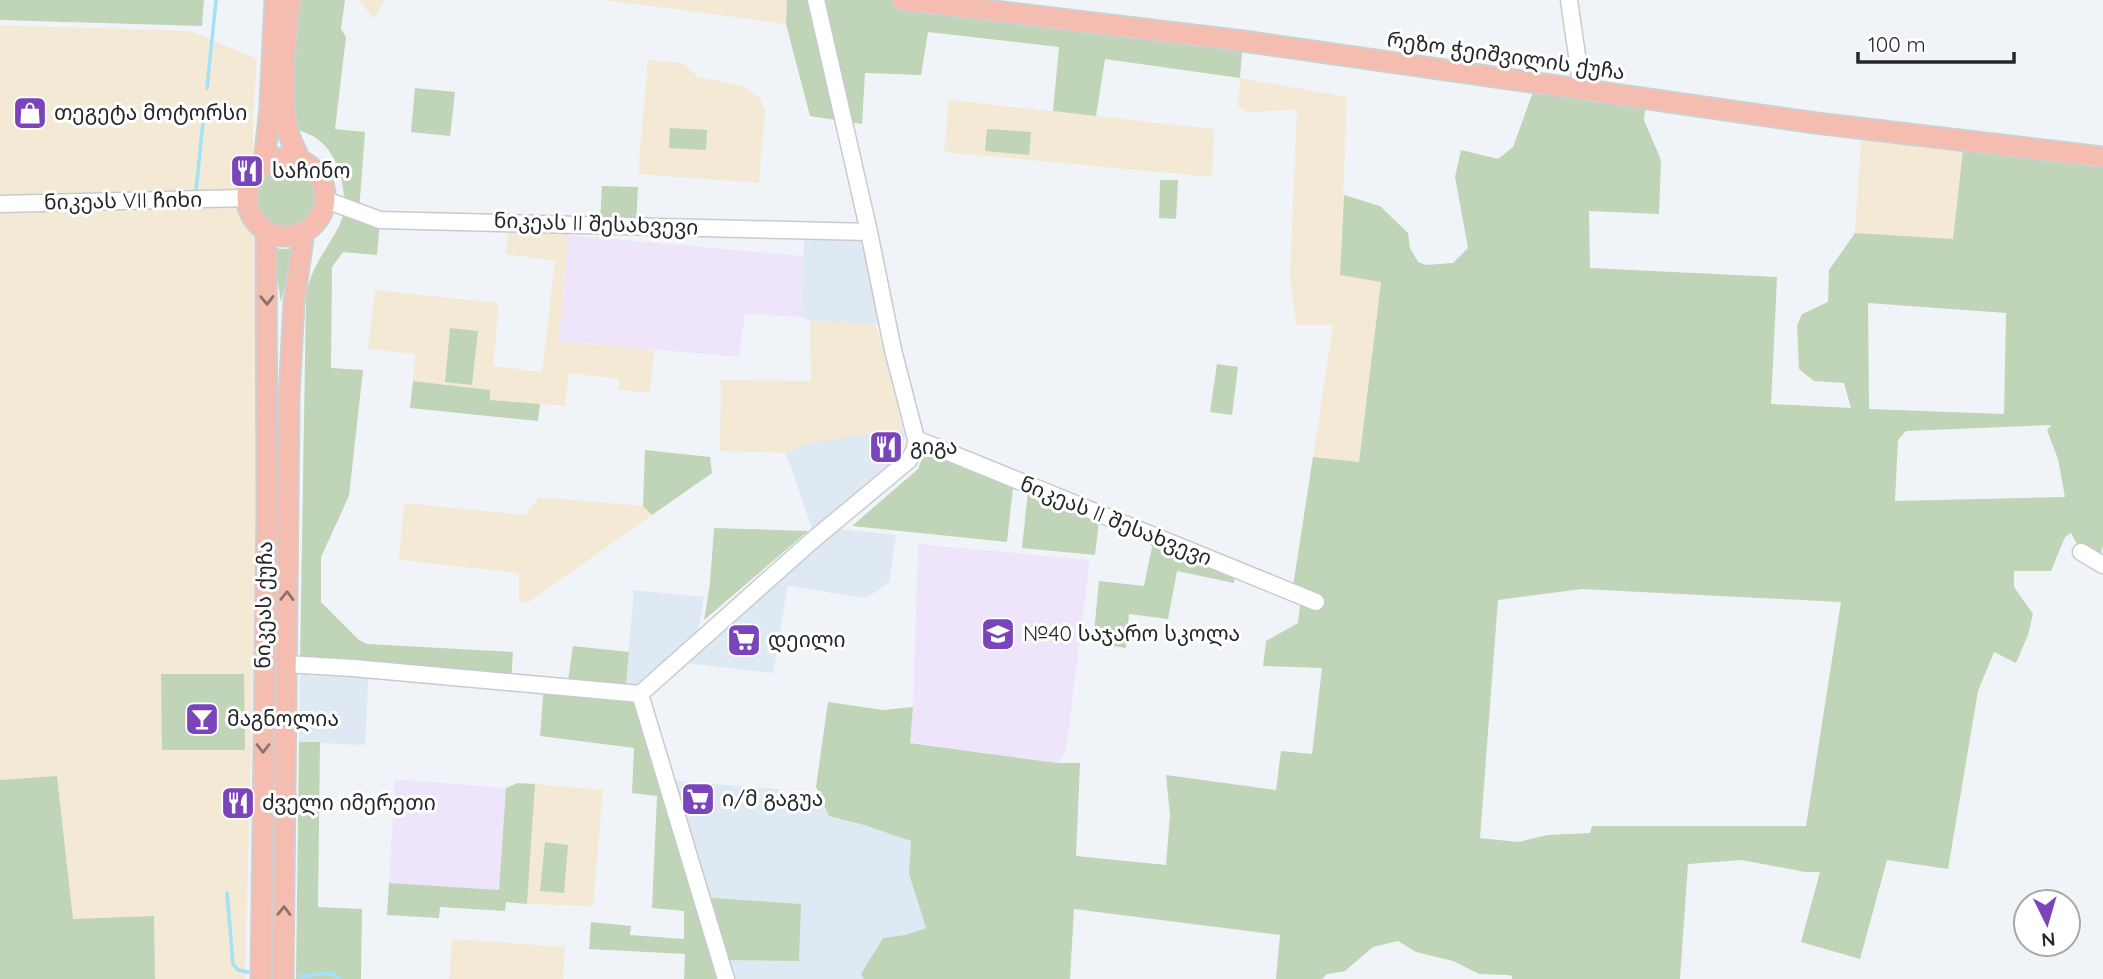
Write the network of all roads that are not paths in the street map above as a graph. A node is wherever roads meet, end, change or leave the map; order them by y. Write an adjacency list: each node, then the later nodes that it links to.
1 (275, 0): 9 (main road)
2 (290, 0): 8 (main road)
3 (816, 0): 15 (street)
4 (903, 0): 6 (main road, რეზო ჭეიშვილის ქუჩა)
5 (1569, 0): 6 (street)
6 (1582, 90): 7 (main road, რეზო ჭეიშვილის ქუჩა)
7 (2103, 157)
8 (300, 160): 9 (main road); 11 (main road)
9 (264, 164): 10 (main road)
10 (246, 198): 12 (street, ნიკეას VII ჩიხი); 13 (main road)
11 (326, 200): 14 (main road, ნიკეას ქუჩა); 15 (street, ნიკეას II შესახვევი)
12 (0, 204)
13 (266, 232): 14 (main road); 22 (main road, ნიკეას ქუჩა, one-way to 22)
14 (304, 232): 20 (main road, ნიკეას ქუჩა, one-way to 14)
15 (869, 232): 16 (street)
16 (916, 439): 19 (street, ნიკეას II შესახვევი); 21 (street)
17 (2081, 552): 18 (street)
18 (2103, 565)
19 (1316, 602)
20 (286, 664): 21 (street); 23 (main road, ნიკეას ქუჩა, one-way to 20)
21 (640, 694): 24 (street)
22 (261, 979)
23 (283, 979)
24 (726, 979)

